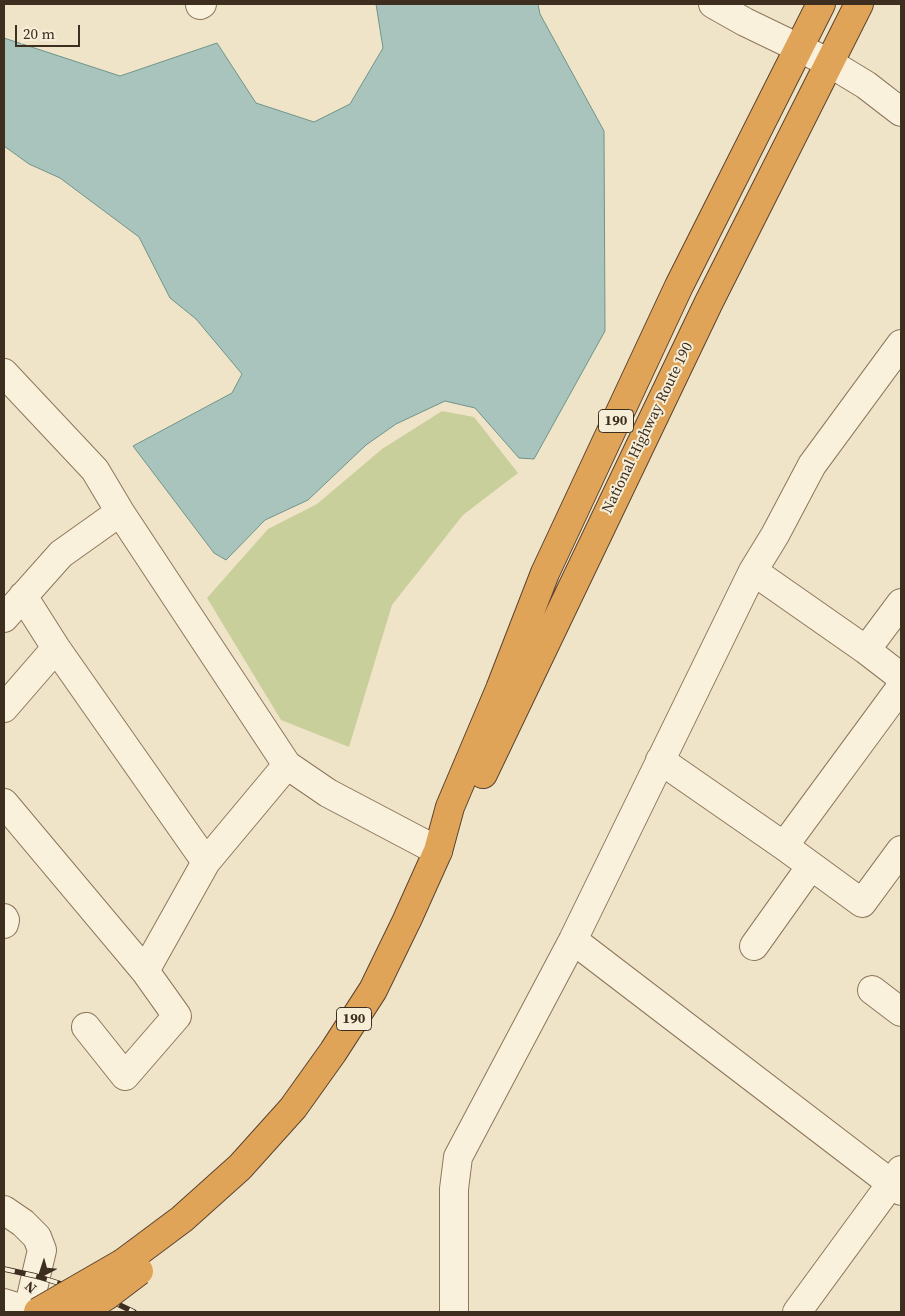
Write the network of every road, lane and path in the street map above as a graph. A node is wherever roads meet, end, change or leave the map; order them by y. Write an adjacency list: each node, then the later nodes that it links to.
1 (713, 4): 4 (street)
2 (821, 4): 4 (highway, National Highway Route 190 / 190)
3 (859, 4): 5 (highway, National Highway Route 190 / 190)
4 (798, 46): 5 (street); 24 (highway, National Highway Route 190 / 190)
5 (828, 62): 6 (street); 24 (highway, National Highway Route 190 / 190)
6 (901, 112)
7 (901, 344): 10 (street)
8 (4, 373): 9 (street)
9 (120, 512): 11 (street); 20 (street)
10 (753, 571): 15 (street); 19 (street)
11 (23, 596): 13 (street); 14 (street)
12 (901, 604): 15 (street)
13 (4, 618)
14 (56, 648): 18 (street); 25 (street)
15 (866, 650): 16 (street)
16 (901, 677)
17 (901, 686): 22 (street)
18 (4, 708)
19 (660, 760): 22 (street); 29 (street)
20 (287, 765): 24 (street); 25 (street)
21 (4, 803): 31 (street)
22 (784, 846): 26 (street)
23 (901, 850): 26 (street)
24 (438, 851): 37 (highway, National Highway Route 190 / 190)
25 (206, 862): 31 (street)
26 (811, 866): 30 (street)
27 (4, 918): 28 (street)
28 (4, 924)
29 (573, 940): 35 (street); 40 (street)
30 (754, 946)
31 (145, 971): 34 (street)
32 (872, 990): 33 (street)
33 (901, 1012)
34 (86, 1027)
35 (898, 1181): 41 (street)
36 (4, 1210): 38 (street)
37 (132, 1267): 38 (highway, National Highway Route 190 / 190, bridge); 39 (highway, bridge)
38 (26, 1309)
39 (80, 1312)
40 (454, 1312)
41 (797, 1312)

